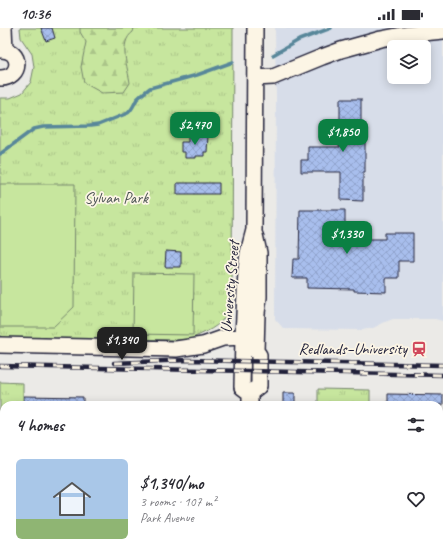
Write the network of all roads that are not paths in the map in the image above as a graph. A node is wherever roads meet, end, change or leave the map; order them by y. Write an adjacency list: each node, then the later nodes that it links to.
1 (4, 28): 4 (street)
2 (255, 28): 6 (street)
3 (443, 31): 6 (street)
4 (2, 50): 5 (street)
5 (0, 78)
6 (255, 78): 7 (street)
7 (254, 230): 8 (street, University Street); 10 (street, University Street)
8 (243, 337): 9 (street); 10 (street, University Street)
9 (0, 345)
10 (250, 399)

